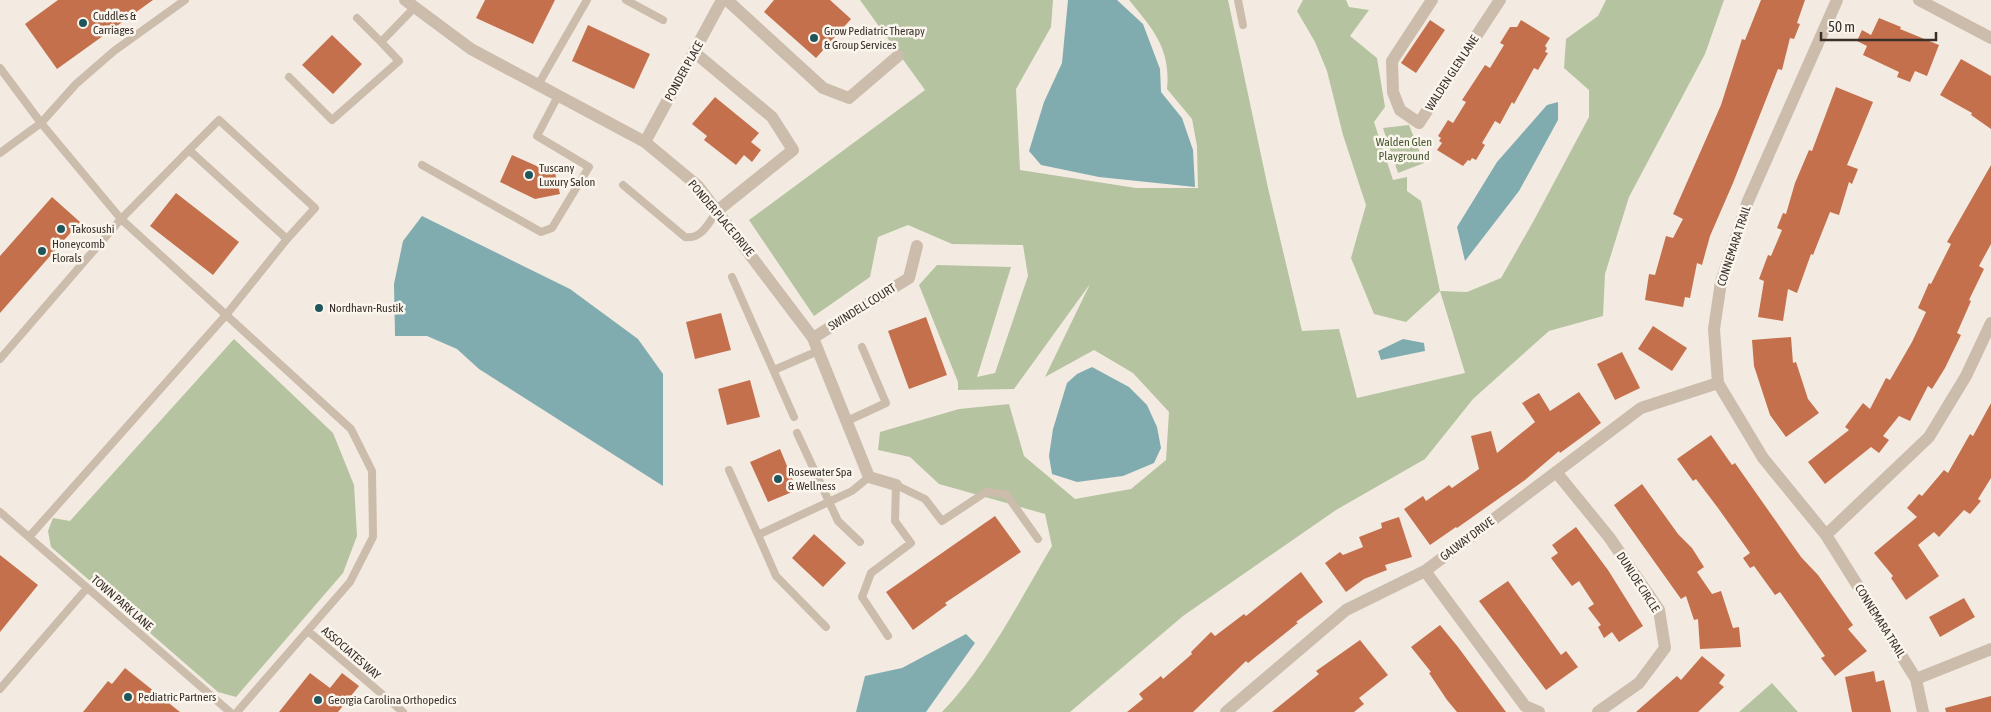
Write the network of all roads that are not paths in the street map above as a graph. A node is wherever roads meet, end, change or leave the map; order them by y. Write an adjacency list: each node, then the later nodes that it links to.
1 (186, 0): 23 (lane)
2 (587, 0): 21 (lane)
3 (626, 0): 13 (lane)
4 (722, 0): 17 (street, PONDER PLACE)
5 (727, 0): 18 (street)
6 (1238, 0): 14 (lane)
7 (1432, 0): 8 (street, WALDEN GLEN LANE)
8 (1500, 0)
9 (1837, 0): 41 (street, CONNEMARA TRAIL)
10 (1919, 0): 15 (street)
11 (410, 4): 16 (lane); 21 (street, PONDER PLACE DRIVE)
12 (357, 18): 16 (lane)
13 (662, 20)
14 (1243, 25)
15 (1991, 38)
16 (381, 42): 20 (lane)
17 (694, 52): 24 (street, PONDER PLACE); 29 (street)
18 (898, 56)
19 (0, 68): 23 (lane)
20 (290, 77)
21 (538, 85): 22 (street, PONDER PLACE DRIVE)
22 (558, 96): 24 (street, PONDER PLACE DRIVE); 27 (lane)
23 (41, 123): 26 (lane); 30 (lane)
24 (645, 142): 29 (street, PONDER PLACE DRIVE)
25 (189, 150): 30 (lane); 31 (lane); 31 (lane)
26 (0, 153)
27 (422, 165)
28 (624, 185): 29 (lane)
29 (717, 211): 36 (street, PONDER PLACE DRIVE)
30 (121, 219): 34 (lane); 39 (lane)
31 (288, 239): 34 (lane)
32 (917, 246): 36 (street, SWINDELL COURT)
33 (732, 277): 40 (lane)
34 (226, 315): 53 (lane); 59 (lane)
35 (1991, 323): 52 (street)
36 (813, 338): 38 (street, PONDER PLACE DRIVE)
37 (862, 347): 43 (lane)
38 (818, 351): 40 (lane); 43 (street, PONDER PLACE DRIVE)
39 (0, 359)
40 (774, 370): 42 (lane)
41 (1718, 383): 46 (street, GALWAY DRIVE); 52 (street, CONNEMARA TRAIL)
42 (794, 417)
43 (847, 421): 47 (street, PONDER PLACE DRIVE)
44 (797, 433): 49 (lane)
45 (729, 470): 51 (lane)
46 (1556, 472): 56 (street, GALWAY DRIVE); 69 (street, DUNLOE CIRCLE)
47 (869, 476): 48 (street); 49 (lane)
48 (896, 485): 54 (lane); 60 (lane)
49 (828, 502): 51 (lane); 55 (lane)
50 (0, 512): 53 (lane, TOWN PARK LANE)
51 (758, 535): 58 (lane)
52 (1826, 535): 62 (street, CONNEMARA TRAIL)
53 (29, 537): 57 (lane, TOWN PARK LANE)
54 (1038, 538)
55 (860, 542)
56 (1425, 570): 67 (street, GALWAY DRIVE); 68 (street)
57 (87, 588): 63 (lane); 65 (lane, TOWN PARK LANE)
58 (826, 626)
59 (308, 631): 64 (lane, ASSOCIATES WAY); 66 (lane)
60 (888, 636)
61 (1991, 650): 62 (street)
62 (1916, 678): 70 (street, CONNEMARA TRAIL)
63 (0, 689)
64 (397, 710)
65 (230, 712)
66 (237, 712)
67 (1226, 712)
68 (1539, 712)
69 (1598, 712)
70 (1923, 712)

